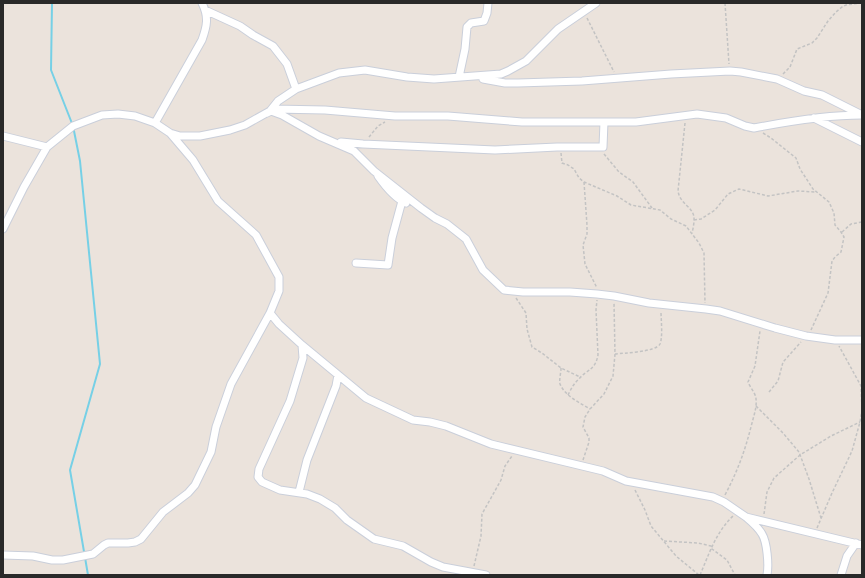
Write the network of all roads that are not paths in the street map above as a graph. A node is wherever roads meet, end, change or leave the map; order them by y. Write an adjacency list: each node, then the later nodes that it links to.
1 (202, 3): 4 (street)
2 (488, 3): 5 (street)
3 (596, 3): 6 (street)
4 (205, 10): 7 (street); 12 (street)
5 (459, 77): 6 (street); 7 (street)
6 (474, 77): 9 (street)
7 (296, 89): 8 (street)
8 (267, 113): 11 (street); 13 (street); 15 (street)
9 (862, 115): 10 (street)
10 (814, 118): 11 (street); 16 (street)
11 (604, 122): 15 (street)
12 (155, 123): 13 (street); 17 (street)
13 (170, 132): 23 (street)
14 (3, 136): 17 (street)
15 (333, 141): 18 (street)
16 (862, 142)
17 (47, 147): 21 (street)
18 (374, 171): 19 (street); 20 (street)
19 (402, 201): 20 (street); 22 (street)
20 (421, 208): 24 (street)
21 (3, 229)
22 (356, 263)
23 (270, 313): 25 (street); 30 (street)
24 (862, 340)
25 (302, 345): 26 (street); 27 (street)
26 (338, 375): 27 (street); 28 (street)
27 (299, 492): 31 (street)
28 (746, 517): 29 (street); 32 (street)
29 (859, 544): 33 (street)
30 (3, 555)
31 (486, 575)
32 (767, 575)
33 (841, 575)

